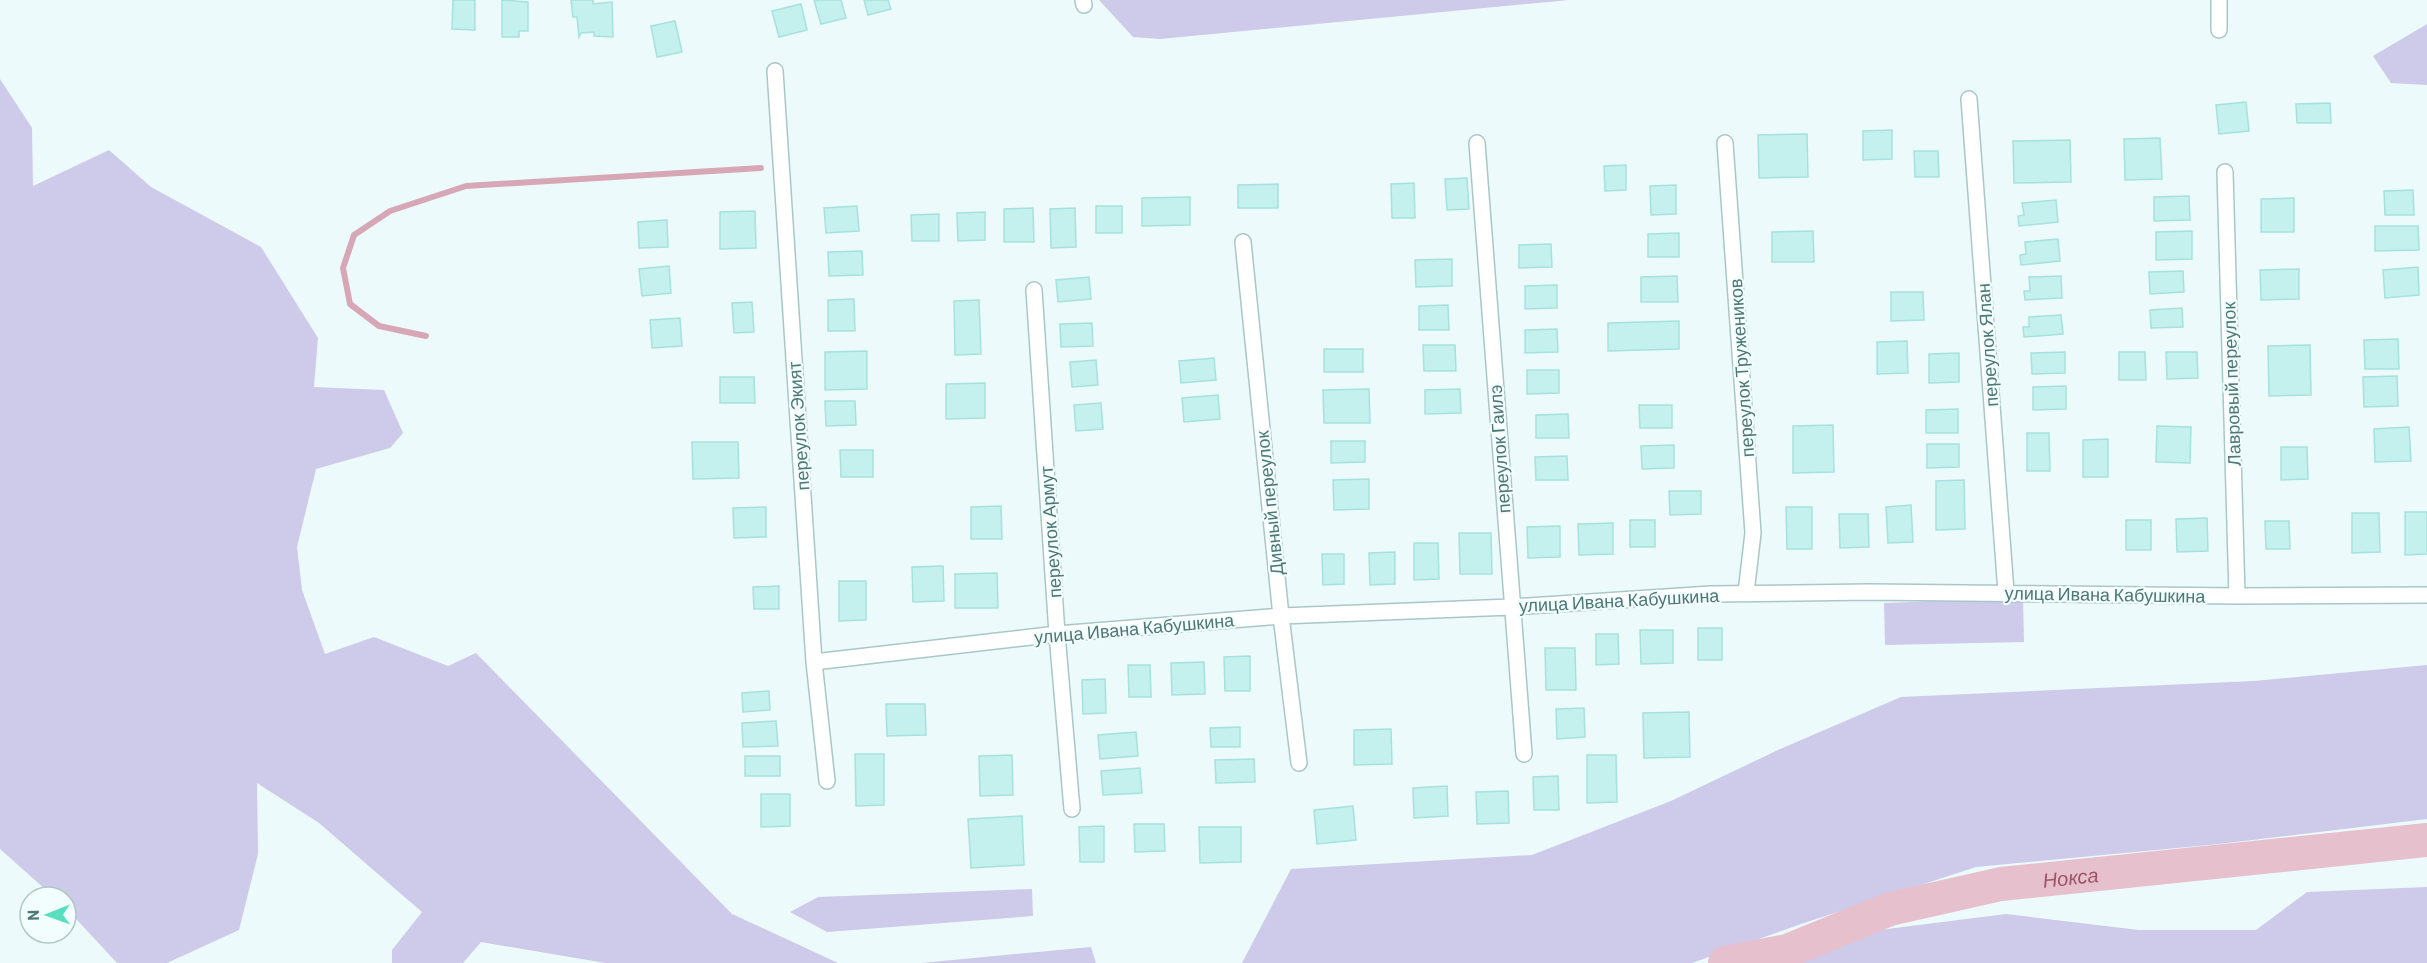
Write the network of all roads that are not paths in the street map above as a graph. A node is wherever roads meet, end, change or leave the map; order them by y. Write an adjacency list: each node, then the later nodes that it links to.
1 (2219, 0): 2 (street)
2 (2219, 30)
3 (775, 71): 17 (street, переулок Экият)
4 (1969, 99): 11 (street, переулок Ялан)
5 (1477, 143): 14 (street, переулок Гаилэ)
6 (1725, 143): 10 (street, переулок Тружеников)
7 (2225, 172): 13 (street, Лавровый переулок)
8 (1243, 242): 15 (street, Дивный переулок)
9 (1034, 290): 16 (street, переулок Армут)
10 (1746, 592): 11 (street, улица Ивана Кабушкина); 14 (street, улица Ивана Кабушкина)
11 (2006, 592): 13 (street, улица Ивана Кабушкина)
12 (2427, 595): 13 (street, улица Ивана Кабушкина)
13 (2237, 596)
14 (1511, 607): 15 (street, улица Ивана Кабушкина); 18 (street, переулок Гаилэ)
15 (1281, 616): 16 (street, улица Ивана Кабушкина); 19 (street, Дивный переулок)
16 (1057, 634): 17 (street, улица Ивана Кабушкина); 21 (street, переулок Армут)
17 (814, 662): 20 (street, переулок Экият)
18 (1524, 754)
19 (1299, 763)
20 (826, 781)
21 (1072, 809)

